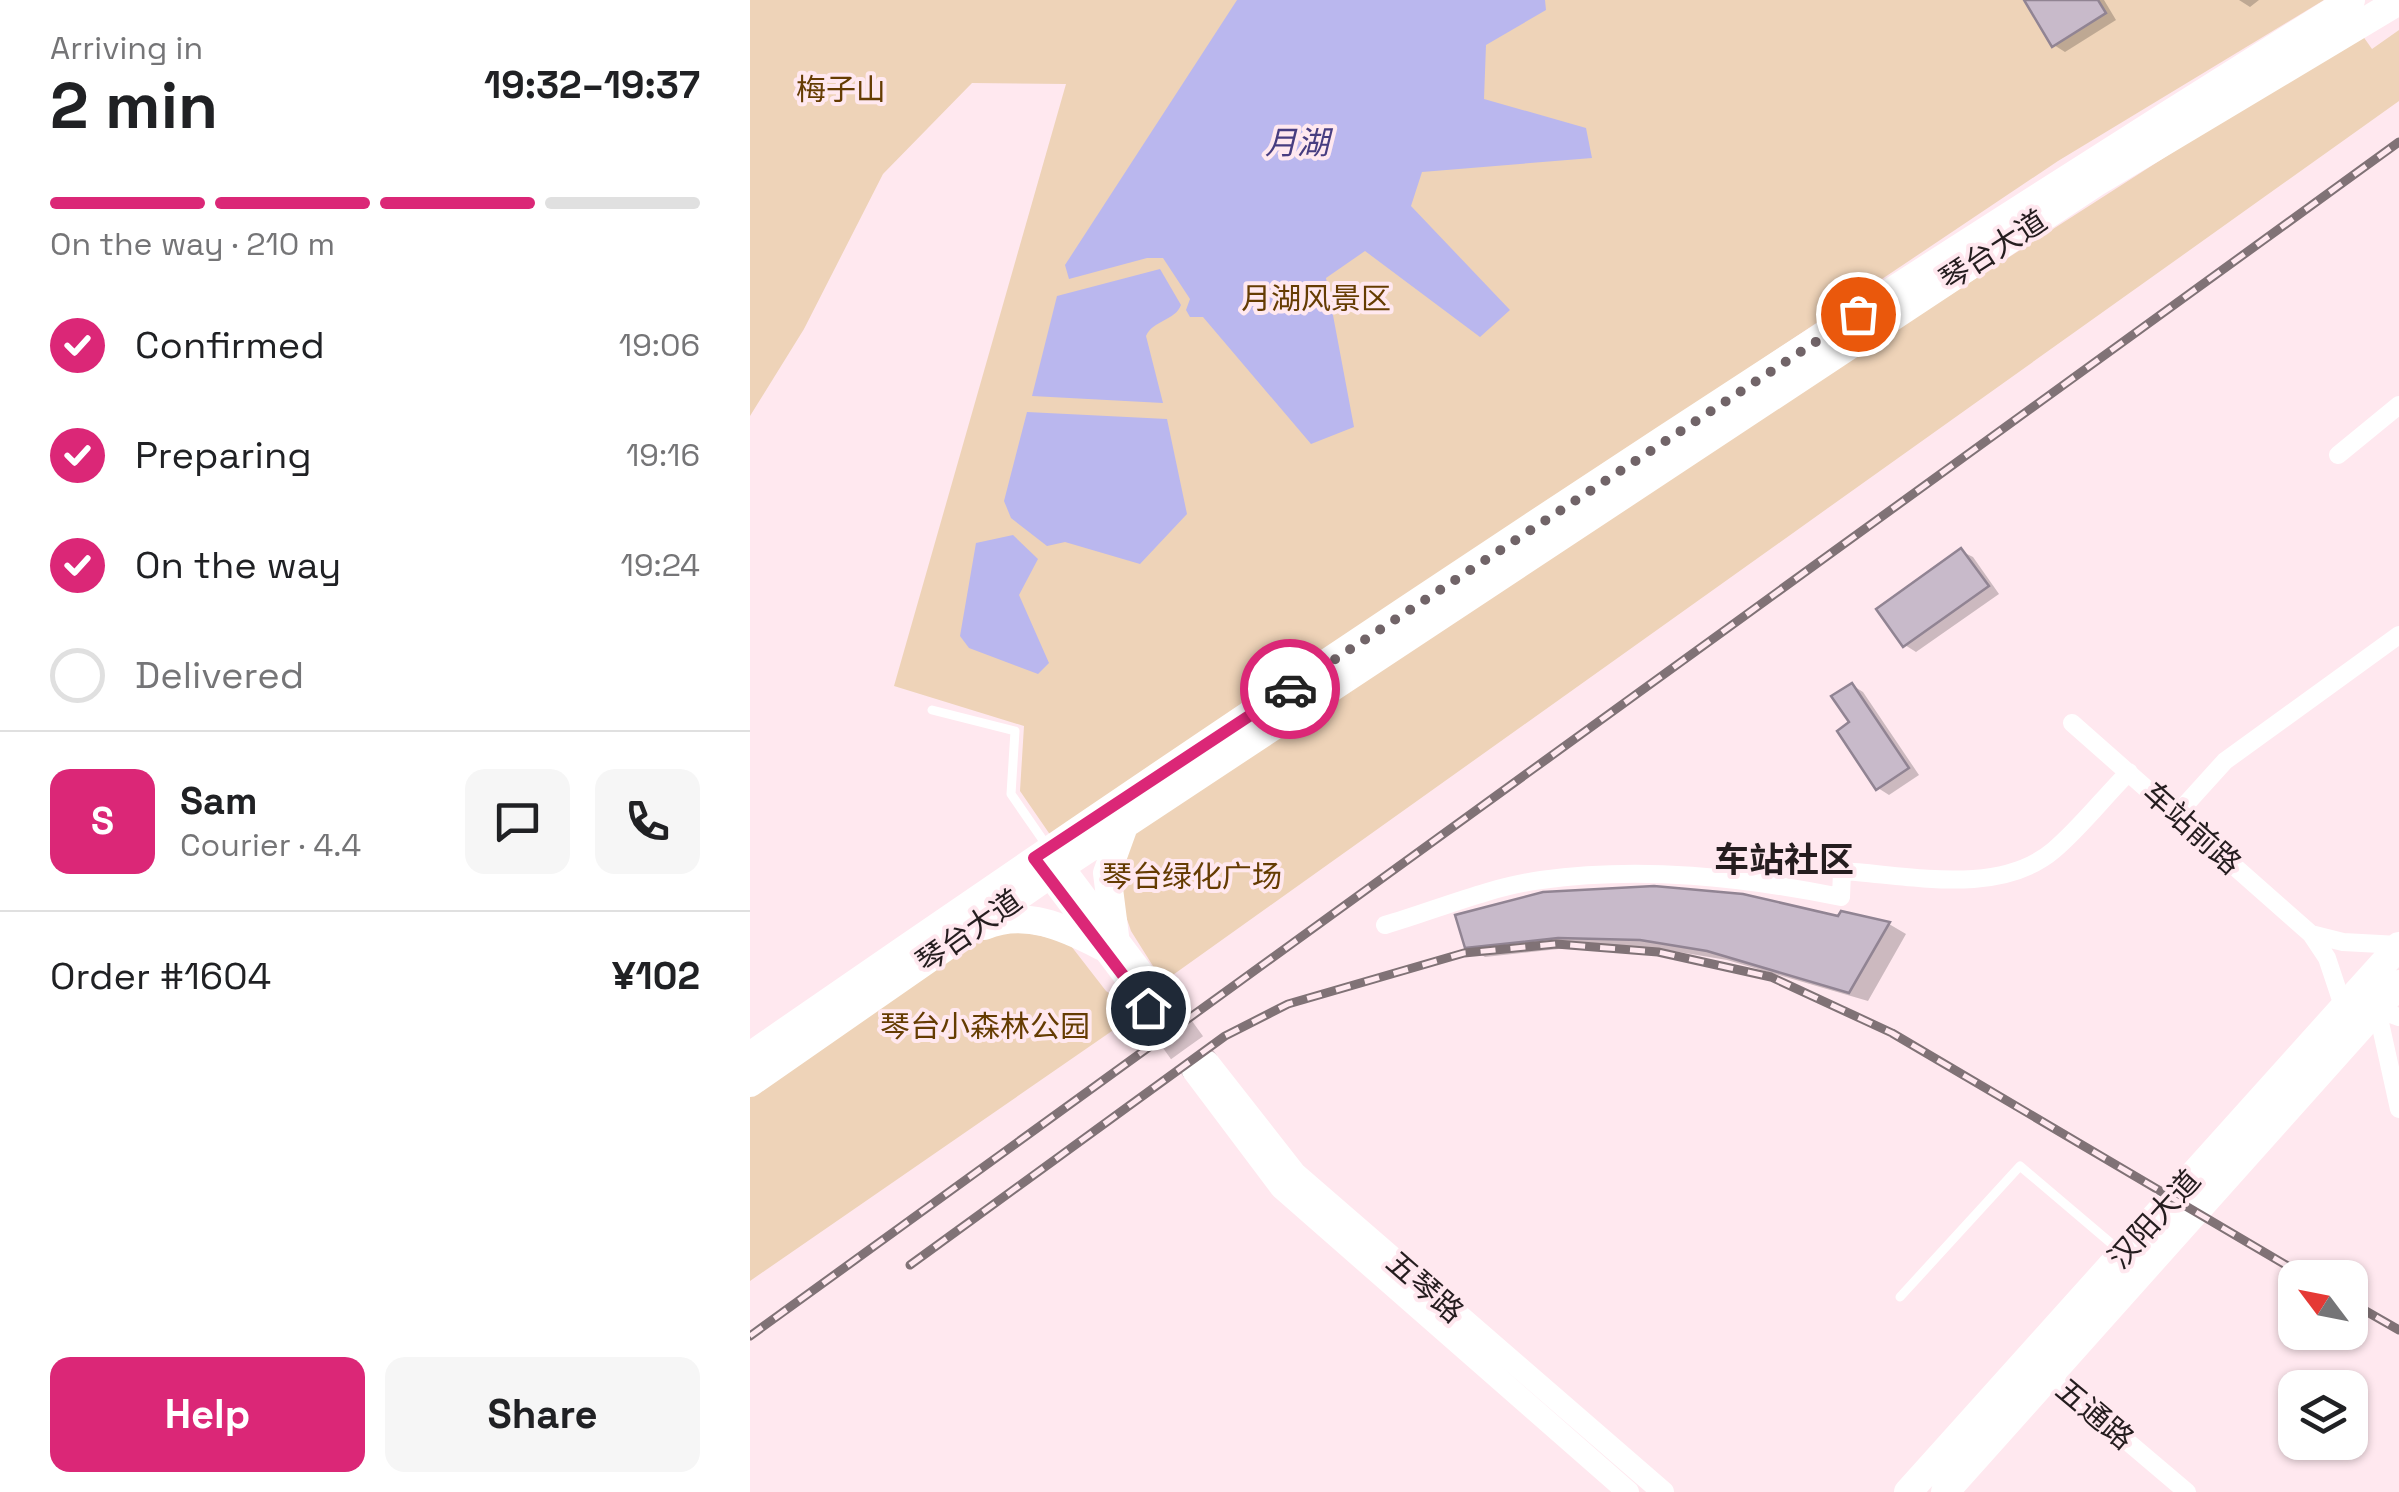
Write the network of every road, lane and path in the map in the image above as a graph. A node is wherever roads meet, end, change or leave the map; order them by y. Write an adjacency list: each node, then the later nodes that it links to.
1 (2350, 0): 11 (main road, 琴台大道)
2 (2399, 1): 10 (main road, 琴台大道)
3 (2399, 404): 4 (street)
4 (2338, 455)
5 (2399, 635): 9 (street)
6 (932, 710): 11 (lane)
7 (2072, 723): 8 (street, 车站前路)
8 (2129, 772): 9 (street, 车站前路); 12 (street)
9 (2176, 814): 14 (street, 车站前路)
10 (1124, 826): 11 (main road, 琴台大道); 15 (main road)
11 (1048, 862): 13 (main road, 琴台大道); 15 (main road); 21 (main road, 琴台大道)
12 (1385, 925)
13 (964, 934): 15 (main road); 22 (main road, 琴台大道)
14 (2311, 934): 16 (street); 19 (street)
15 (1108, 941): 18 (main road)
16 (2399, 945): 19 (main road, 汉阳大道)
17 (2399, 984): 20 (main road, 汉阳大道)
18 (1155, 1003)
19 (2344, 1008): 24 (main road, 汉阳大道)
20 (2388, 1013): 23 (street); 26 (main road, 汉阳大道)
21 (750, 1056)
22 (750, 1082)
23 (2399, 1110)
24 (2123, 1254): 25 (lane); 29 (main road, 汉阳大道)
25 (1900, 1298)
26 (2049, 1376): 30 (main road, 汉阳大道); 31 (street, 五通路)
27 (1628, 1492): 28 (main road, 五琴路)
28 (1663, 1492)
29 (1908, 1492)
30 (1945, 1492)
31 (2187, 1492)

